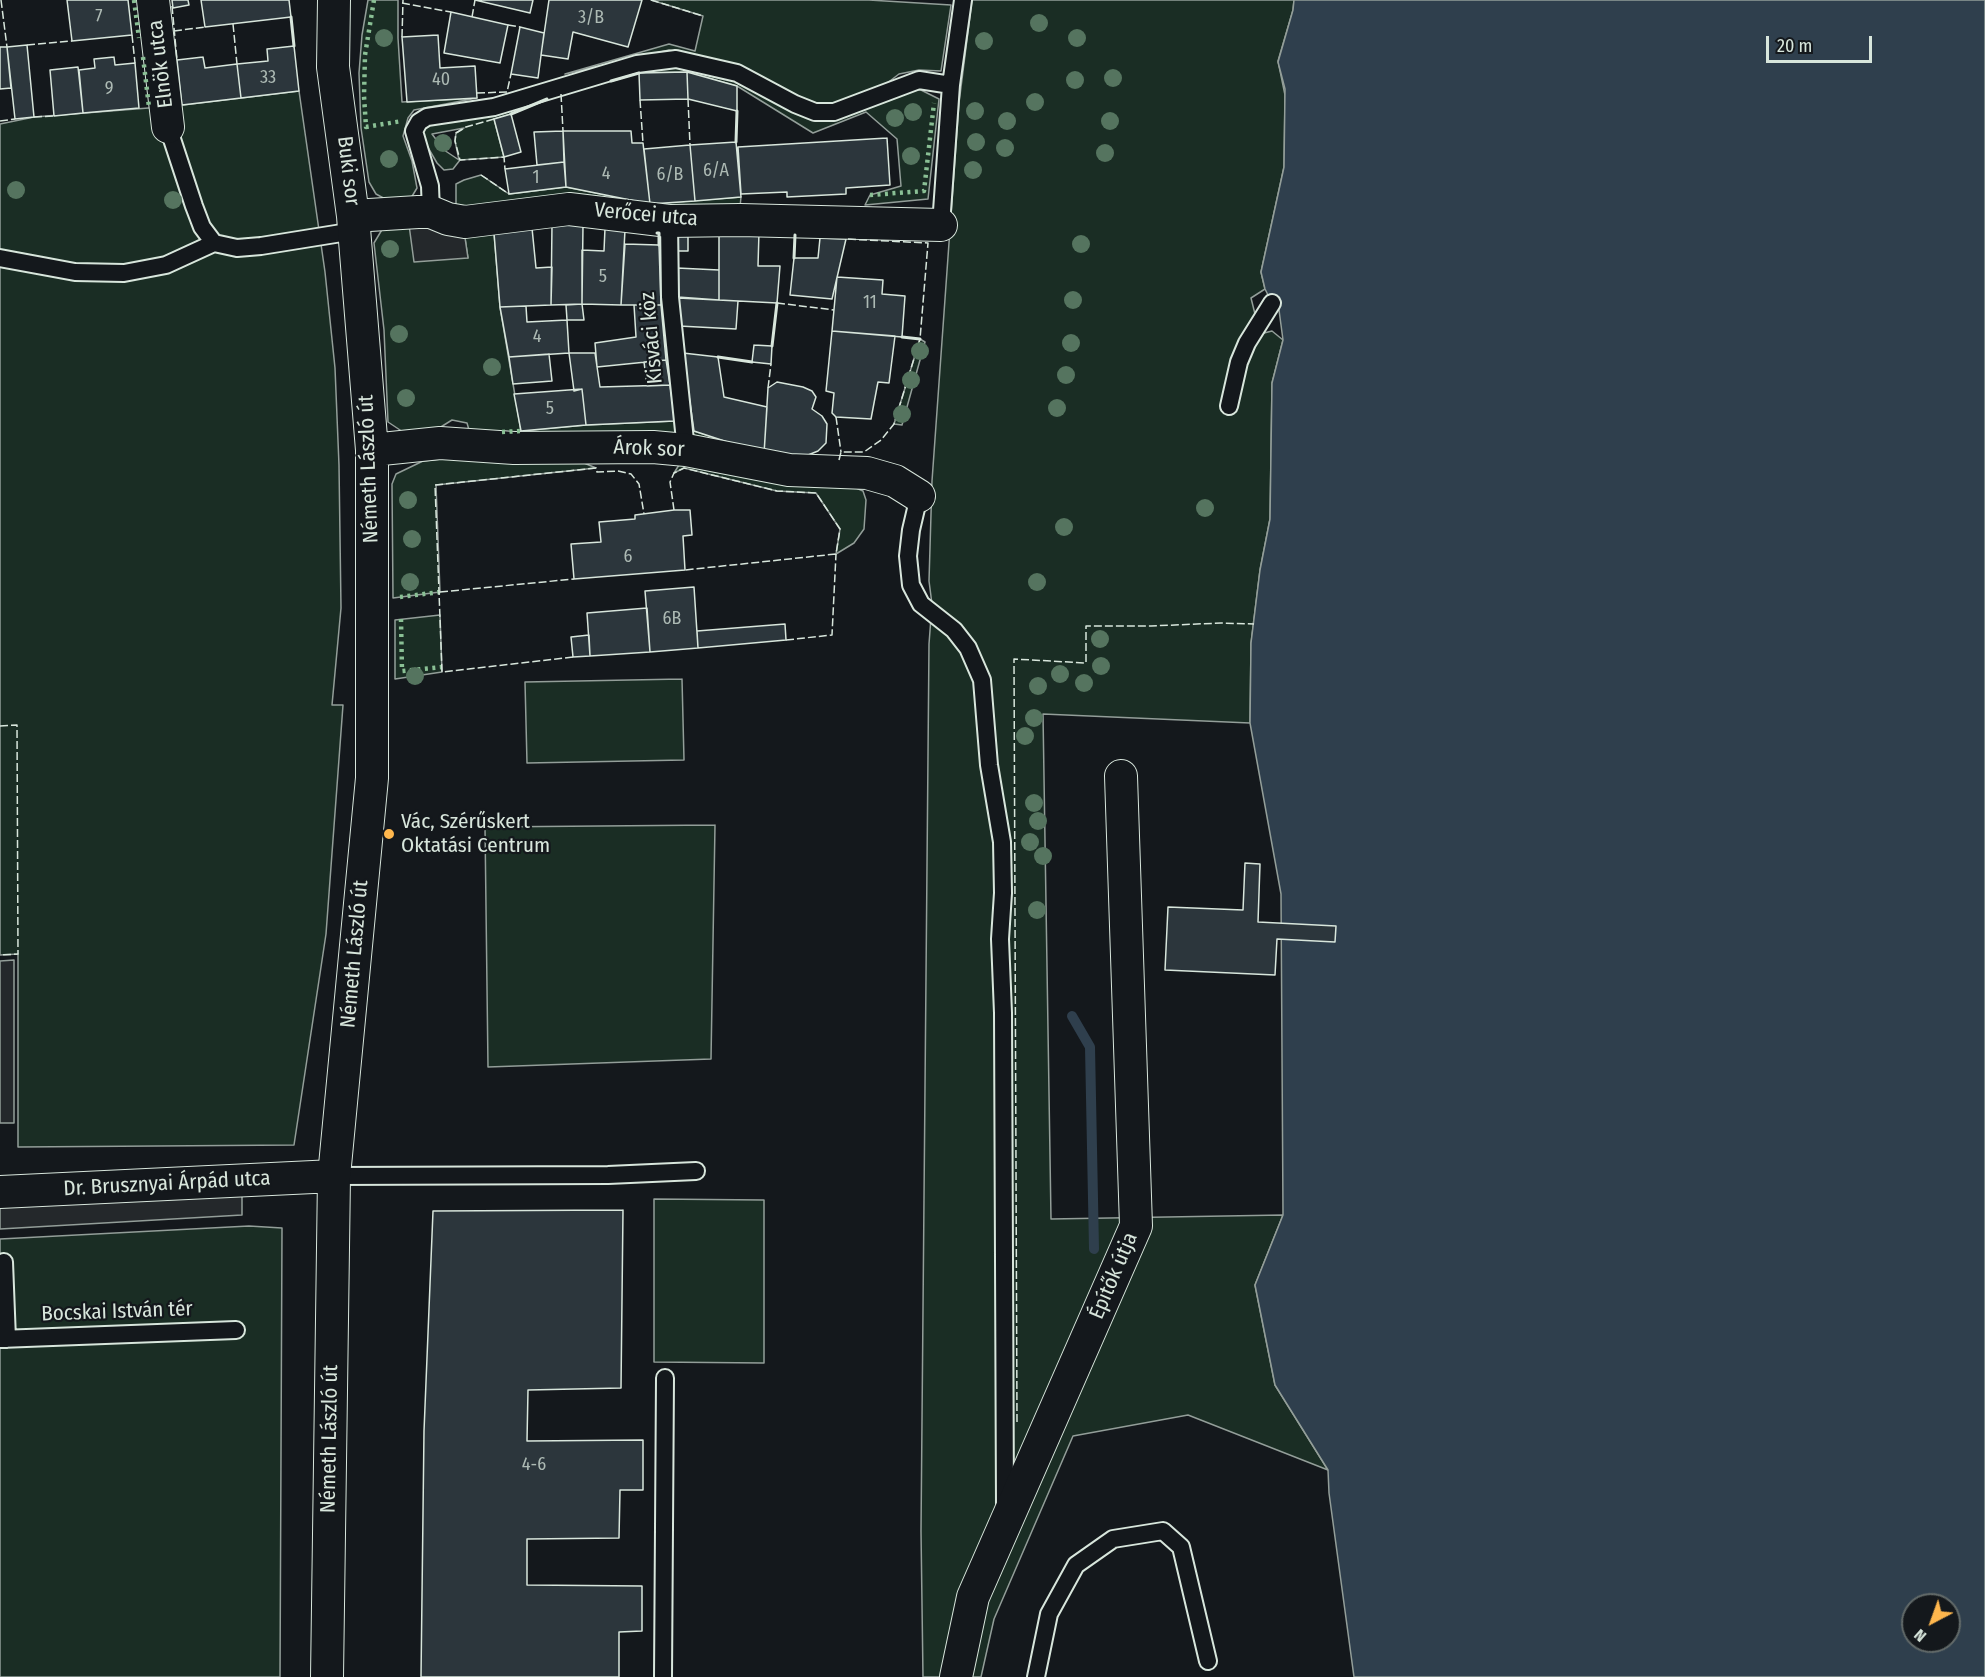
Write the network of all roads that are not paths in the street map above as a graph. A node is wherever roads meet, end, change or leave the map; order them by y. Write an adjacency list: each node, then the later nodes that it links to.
1 (153, 0): 7 (street, Elnök utca)
2 (334, 0): 6 (street, Buki sor)
3 (356, 0): 6 (street, Buki sor)
4 (963, 0): 5 (lane)
5 (951, 85): 8 (lane); 11 (lane)
6 (340, 112): 10 (street, Buki sor)
7 (168, 127): 12 (lane)
8 (430, 212): 9 (street, Verőcei utca); 10 (street, Verőcei utca)
9 (669, 221): 11 (street, Verőcei utca); 17 (lane, Kisváci köz)
10 (354, 223): 12 (lane); 16 (street, Németh László út)
11 (941, 225)
12 (214, 243): 13 (lane)
13 (0, 258)
14 (1272, 303): 15 (lane)
15 (1229, 406)
16 (372, 450): 17 (street, Árok sor); 21 (street, Németh László út)
17 (686, 450): 18 (street, Árok sor)
18 (919, 496): 27 (lane)
19 (1121, 776): 27 (street, Építők útja)
20 (696, 1171): 21 (lane)
21 (334, 1176): 22 (street, Dr. Brusznyai Árpád utca); 29 (street, Németh László út)
22 (0, 1192)
23 (4, 1262): 25 (lane)
24 (237, 1330): 25 (lane, Bocskai István tér)
25 (3, 1339)
26 (665, 1378): 30 (lane)
27 (1005, 1525): 31 (street, Építők útja)
28 (1208, 1661): 32 (lane)
29 (327, 1677)
30 (663, 1677)
31 (956, 1677)
32 (1036, 1677)

